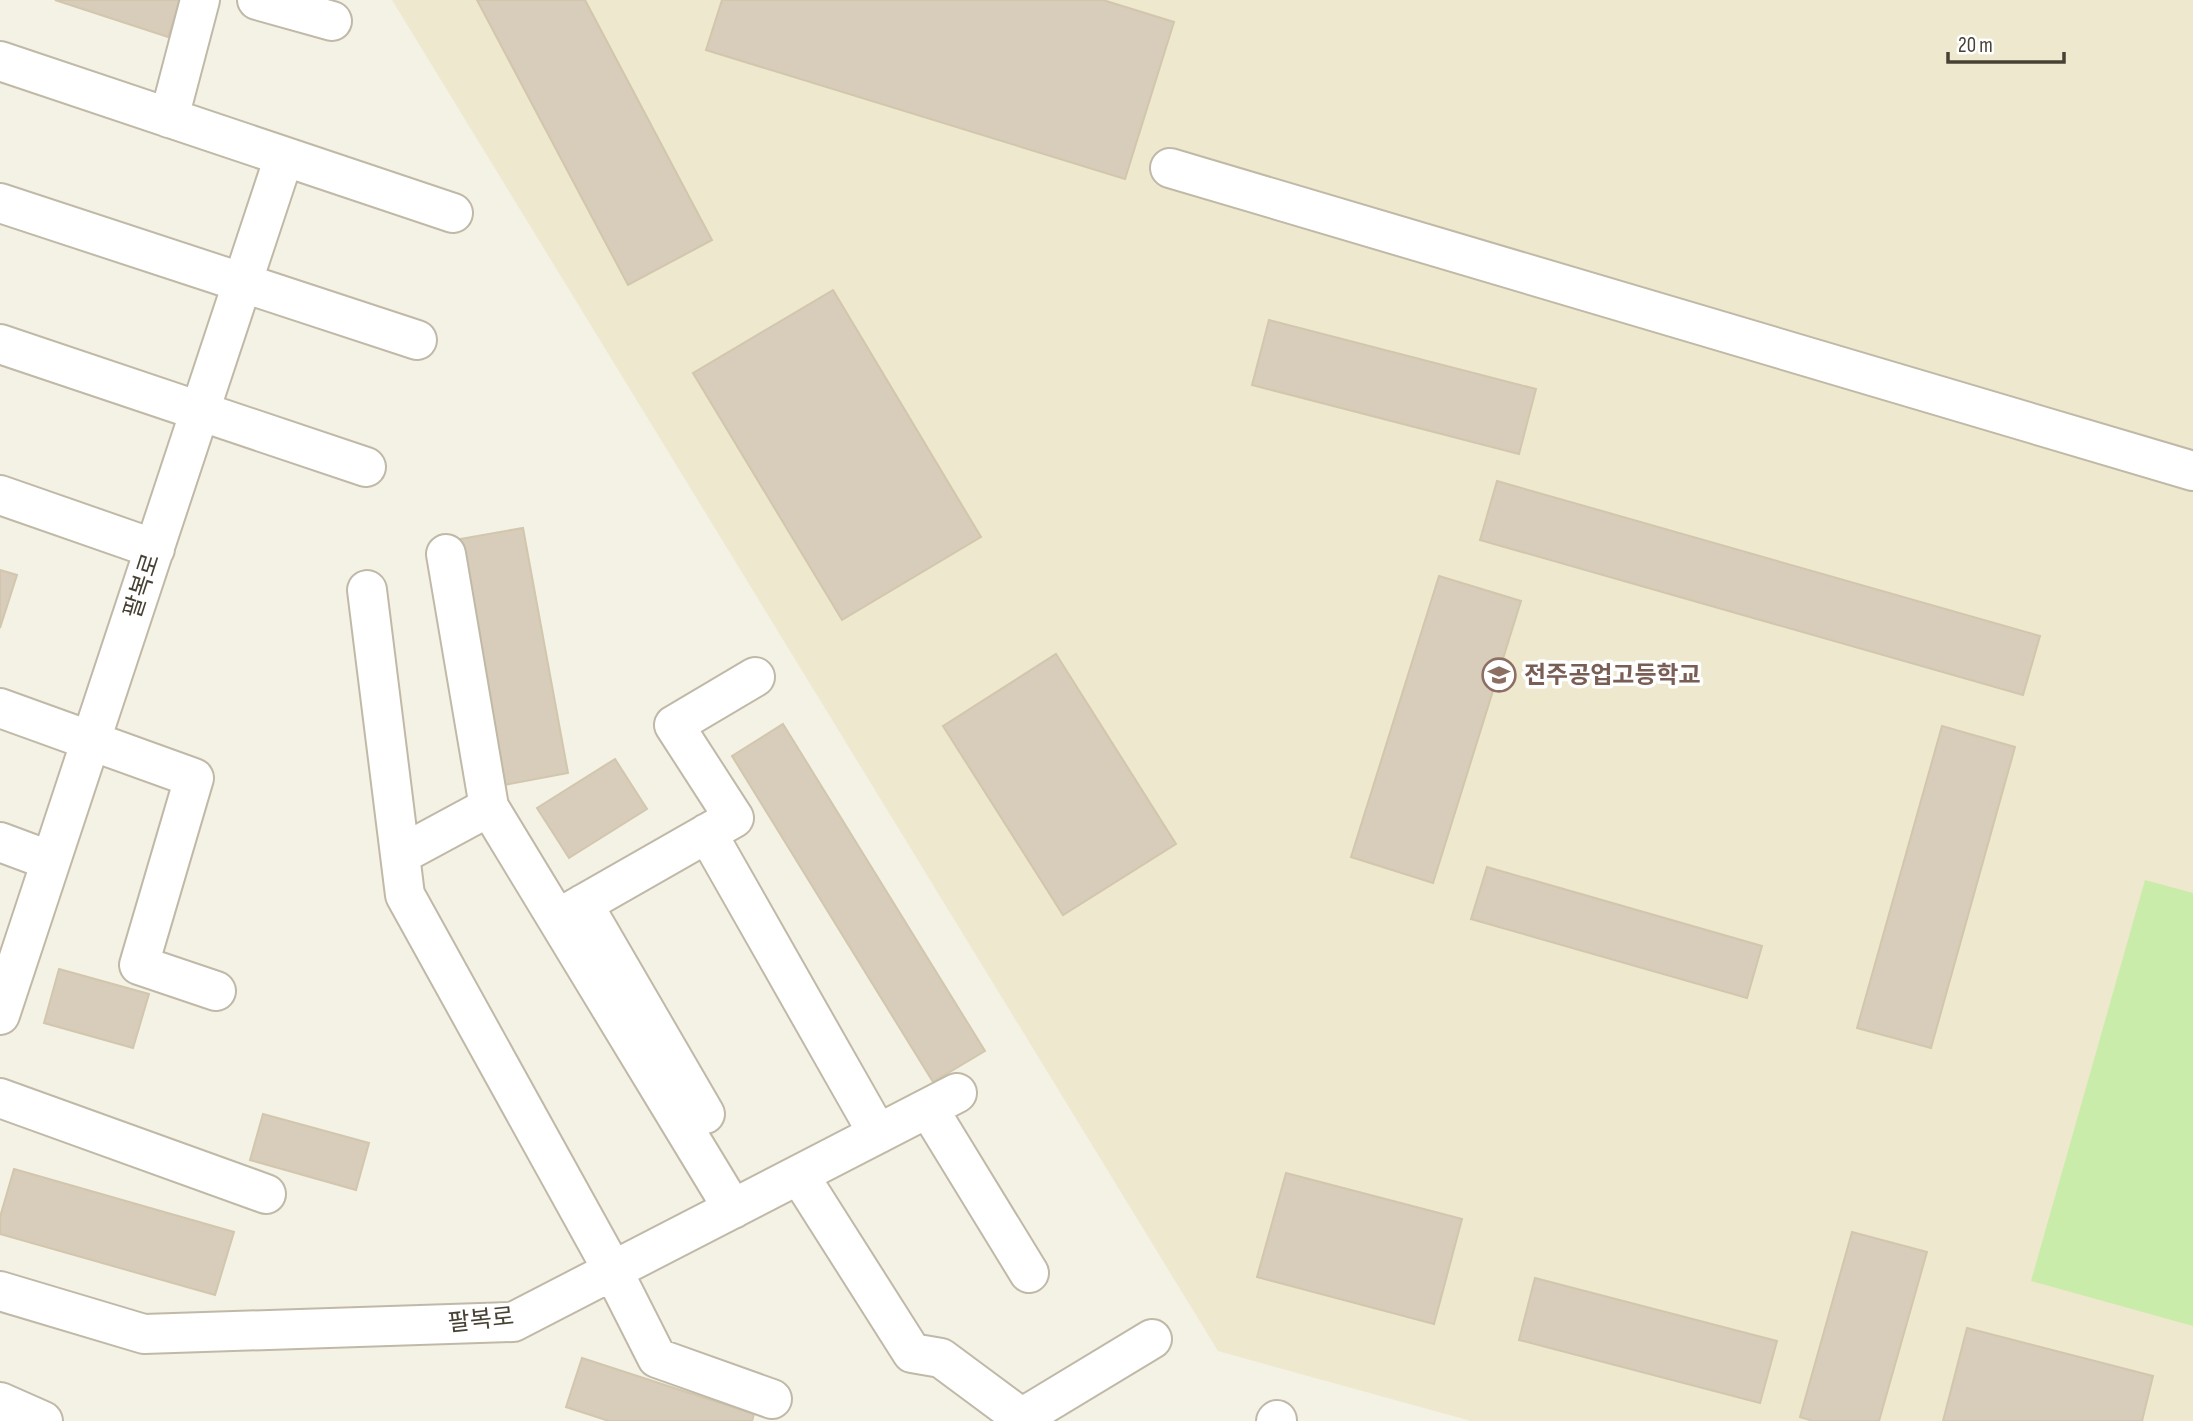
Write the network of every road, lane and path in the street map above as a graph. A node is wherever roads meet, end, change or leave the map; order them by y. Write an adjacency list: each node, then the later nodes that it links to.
1 (201, 0): 5 (lane)
2 (257, 0): 3 (lane)
3 (332, 21)
4 (0, 61): 5 (lane)
5 (169, 118): 6 (lane)
6 (284, 157): 9 (lane); 10 (lane, 팔복로)
7 (1170, 168): 15 (lane)
8 (0, 203): 10 (lane)
9 (453, 213)
10 (243, 282): 11 (lane); 13 (lane, 팔복로)
11 (418, 340)
12 (0, 344): 13 (lane)
13 (200, 411): 14 (lane); 17 (lane, 팔복로)
14 (366, 467)
15 (2193, 471)
16 (0, 495): 17 (lane)
17 (155, 549): 22 (lane, 팔복로)
18 (446, 554): 23 (lane)
19 (367, 590): 26 (lane)
20 (755, 677): 24 (lane)
21 (0, 708): 22 (lane)
22 (91, 741): 27 (lane, 팔복로); 29 (lane)
23 (489, 807): 26 (lane); 28 (lane)
24 (707, 833): 28 (lane); 32 (lane)
25 (0, 842): 27 (lane)
26 (400, 855): 36 (lane)
27 (51, 861): 30 (lane, 팔복로)
28 (570, 911): 35 (lane)
29 (216, 991)
30 (0, 1015)
31 (0, 1098): 34 (lane)
32 (878, 1134): 33 (lane, 팔복로); 37 (lane, 팔복로)
33 (799, 1175): 35 (lane, 팔복로); 42 (lane)
34 (266, 1194)
35 (743, 1203): 36 (lane, 팔복로)
36 (613, 1270): 38 (lane, 팔복로); 40 (lane)
37 (1028, 1273)
38 (0, 1291)
39 (1152, 1339): 42 (lane)
40 (772, 1399)
41 (0, 1402): 43 (lane)
42 (1024, 1419)
43 (43, 1421)

